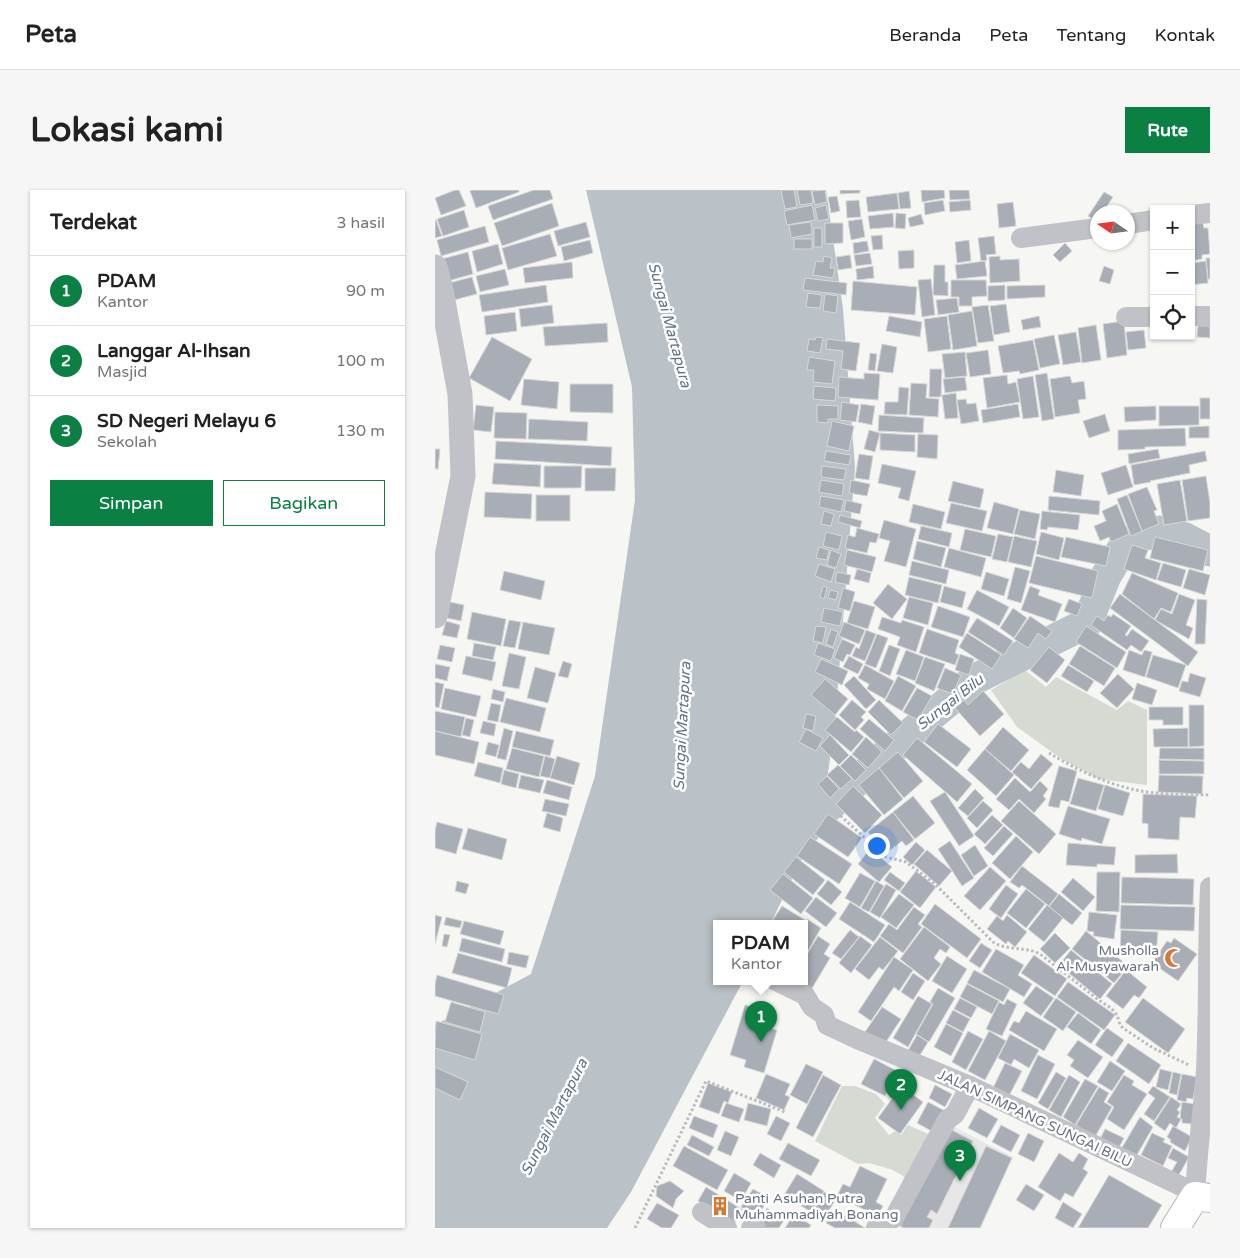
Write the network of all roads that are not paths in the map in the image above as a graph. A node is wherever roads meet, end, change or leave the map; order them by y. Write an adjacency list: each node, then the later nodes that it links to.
1 (1210, 213): 2 (street)
2 (1195, 215)
3 (1150, 221): 4 (street)
4 (1135, 223)
5 (1090, 229): 6 (street)
6 (1021, 238)
7 (435, 267): 12 (street)
8 (1195, 316): 9 (street)
9 (1210, 316)
10 (1126, 317): 11 (street)
11 (1150, 317)
12 (435, 616)
13 (1210, 897): 15 (street)
14 (784, 985): 16 (street, JALAN SIMPANG SUNGAI BILU)
15 (1209, 1024): 17 (street)
16 (970, 1086): 17 (street, JALAN SIMPANG SUNGAI BILU); 19 (street)
17 (1203, 1197): 24 (main road)
18 (702, 1212): 20 (street)
19 (896, 1223): 23 (street)
20 (727, 1228)
21 (751, 1228): 22 (street)
22 (756, 1228)
23 (876, 1228)
24 (1175, 1228)

